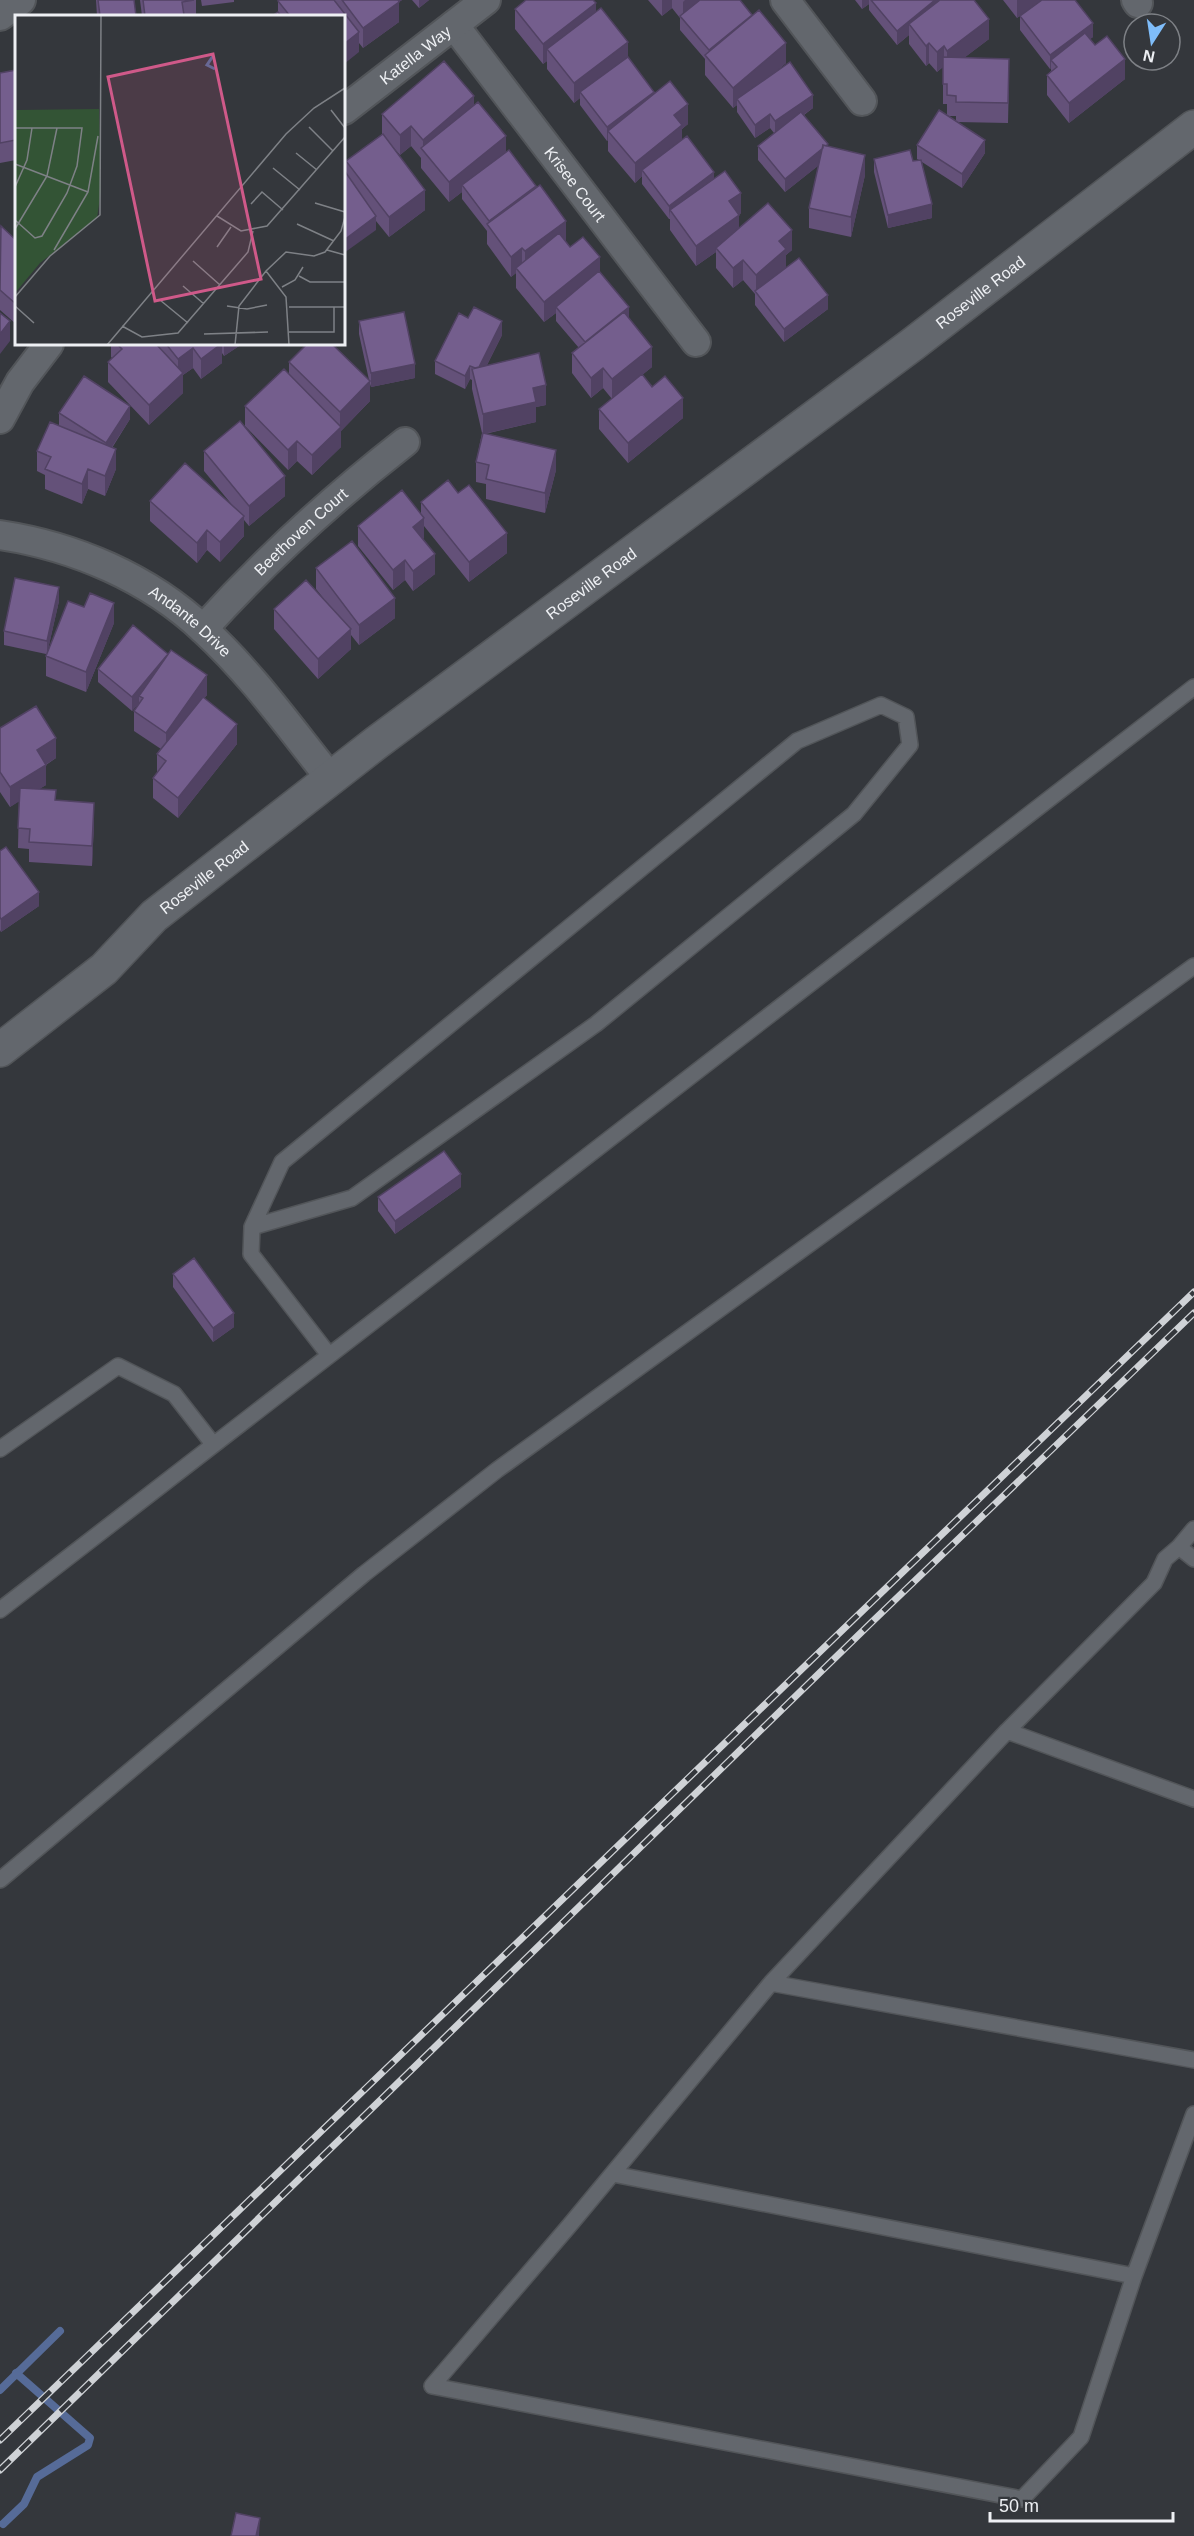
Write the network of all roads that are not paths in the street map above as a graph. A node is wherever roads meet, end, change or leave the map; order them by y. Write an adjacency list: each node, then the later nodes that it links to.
1 (21, 0): 4 (street)
2 (486, 0): 5 (street, Katella Way)
3 (785, 0): 6 (street)
4 (0, 16)
5 (454, 25): 7 (street, Katella Way); 9 (street, Krisee Court)
6 (862, 101)
7 (345, 109)
8 (1194, 127): 16 (main road, Roseville Road)
9 (696, 342)
10 (48, 345): 11 (street)
11 (0, 419)
12 (405, 442): 14 (street, Beethoven Court)
13 (0, 535): 14 (street, Andante Drive)
14 (203, 629): 16 (street, Andante Drive)
15 (1194, 687): 20 (lane)
16 (331, 779): 18 (main road, Roseville Road)
17 (1194, 966): 29 (lane)
18 (0, 1050)
19 (252, 1227): 19 (lane); 20 (lane)
20 (329, 1355): 21 (lane)
21 (213, 1444): 22 (lane); 26 (lane)
22 (0, 1449)
23 (1194, 1529): 24 (lane)
24 (1179, 1546): 25 (lane); 27 (lane)
25 (1194, 1560)
26 (0, 1610)
27 (1006, 1731): 28 (lane); 30 (lane)
28 (1194, 1799)
29 (0, 1880)
30 (771, 1983): 31 (lane); 33 (lane)
31 (1194, 2060)
32 (1194, 2114): 34 (lane)
33 (613, 2174): 34 (lane); 34 (lane)
34 (1134, 2276)

